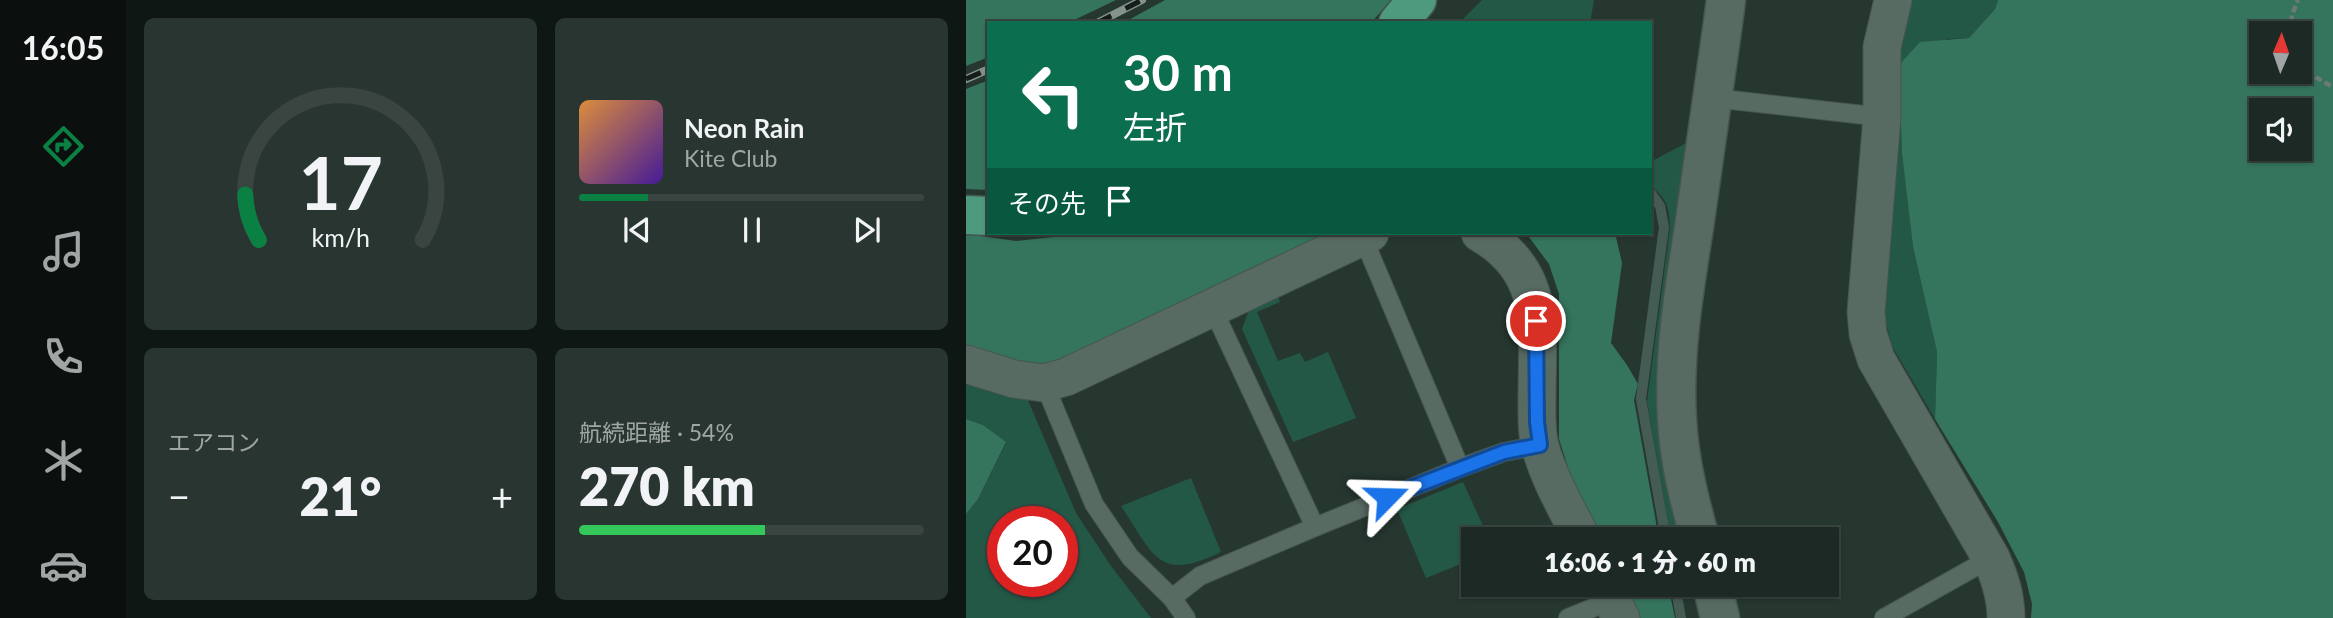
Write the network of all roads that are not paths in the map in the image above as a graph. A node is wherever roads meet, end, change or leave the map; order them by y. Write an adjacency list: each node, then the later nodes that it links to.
1 (1418, 0): 4 (highway)
2 (1726, 0): 5 (main road)
3 (1893, 0): 6 (street)
4 (1400, 21)
5 (1713, 97): 6 (lane); 19 (main road)
6 (1882, 117): 20 (street)
7 (966, 215): 8 (highway)
8 (987, 216)
9 (1364, 235): 12 (street)
10 (1366, 235): 16 (lane)
11 (1483, 235): 15 (street)
12 (1212, 307): 14 (street); 17 (lane)
13 (966, 364): 14 (street)
14 (1044, 383): 22 (lane)
15 (1540, 445): 16 (lane); 18 (street)
16 (1460, 468): 17 (lane)
17 (1315, 527): 22 (lane)
18 (1576, 527)
19 (1697, 527)
20 (1991, 558): 27 (lane); 28 (street)
21 (1715, 597): 26 (main road)
22 (1172, 598): 24 (lane)
23 (1613, 601): 25 (lane)
24 (1186, 618)
25 (1567, 618)
26 (1720, 618)
27 (1884, 618)
28 (2006, 618)

